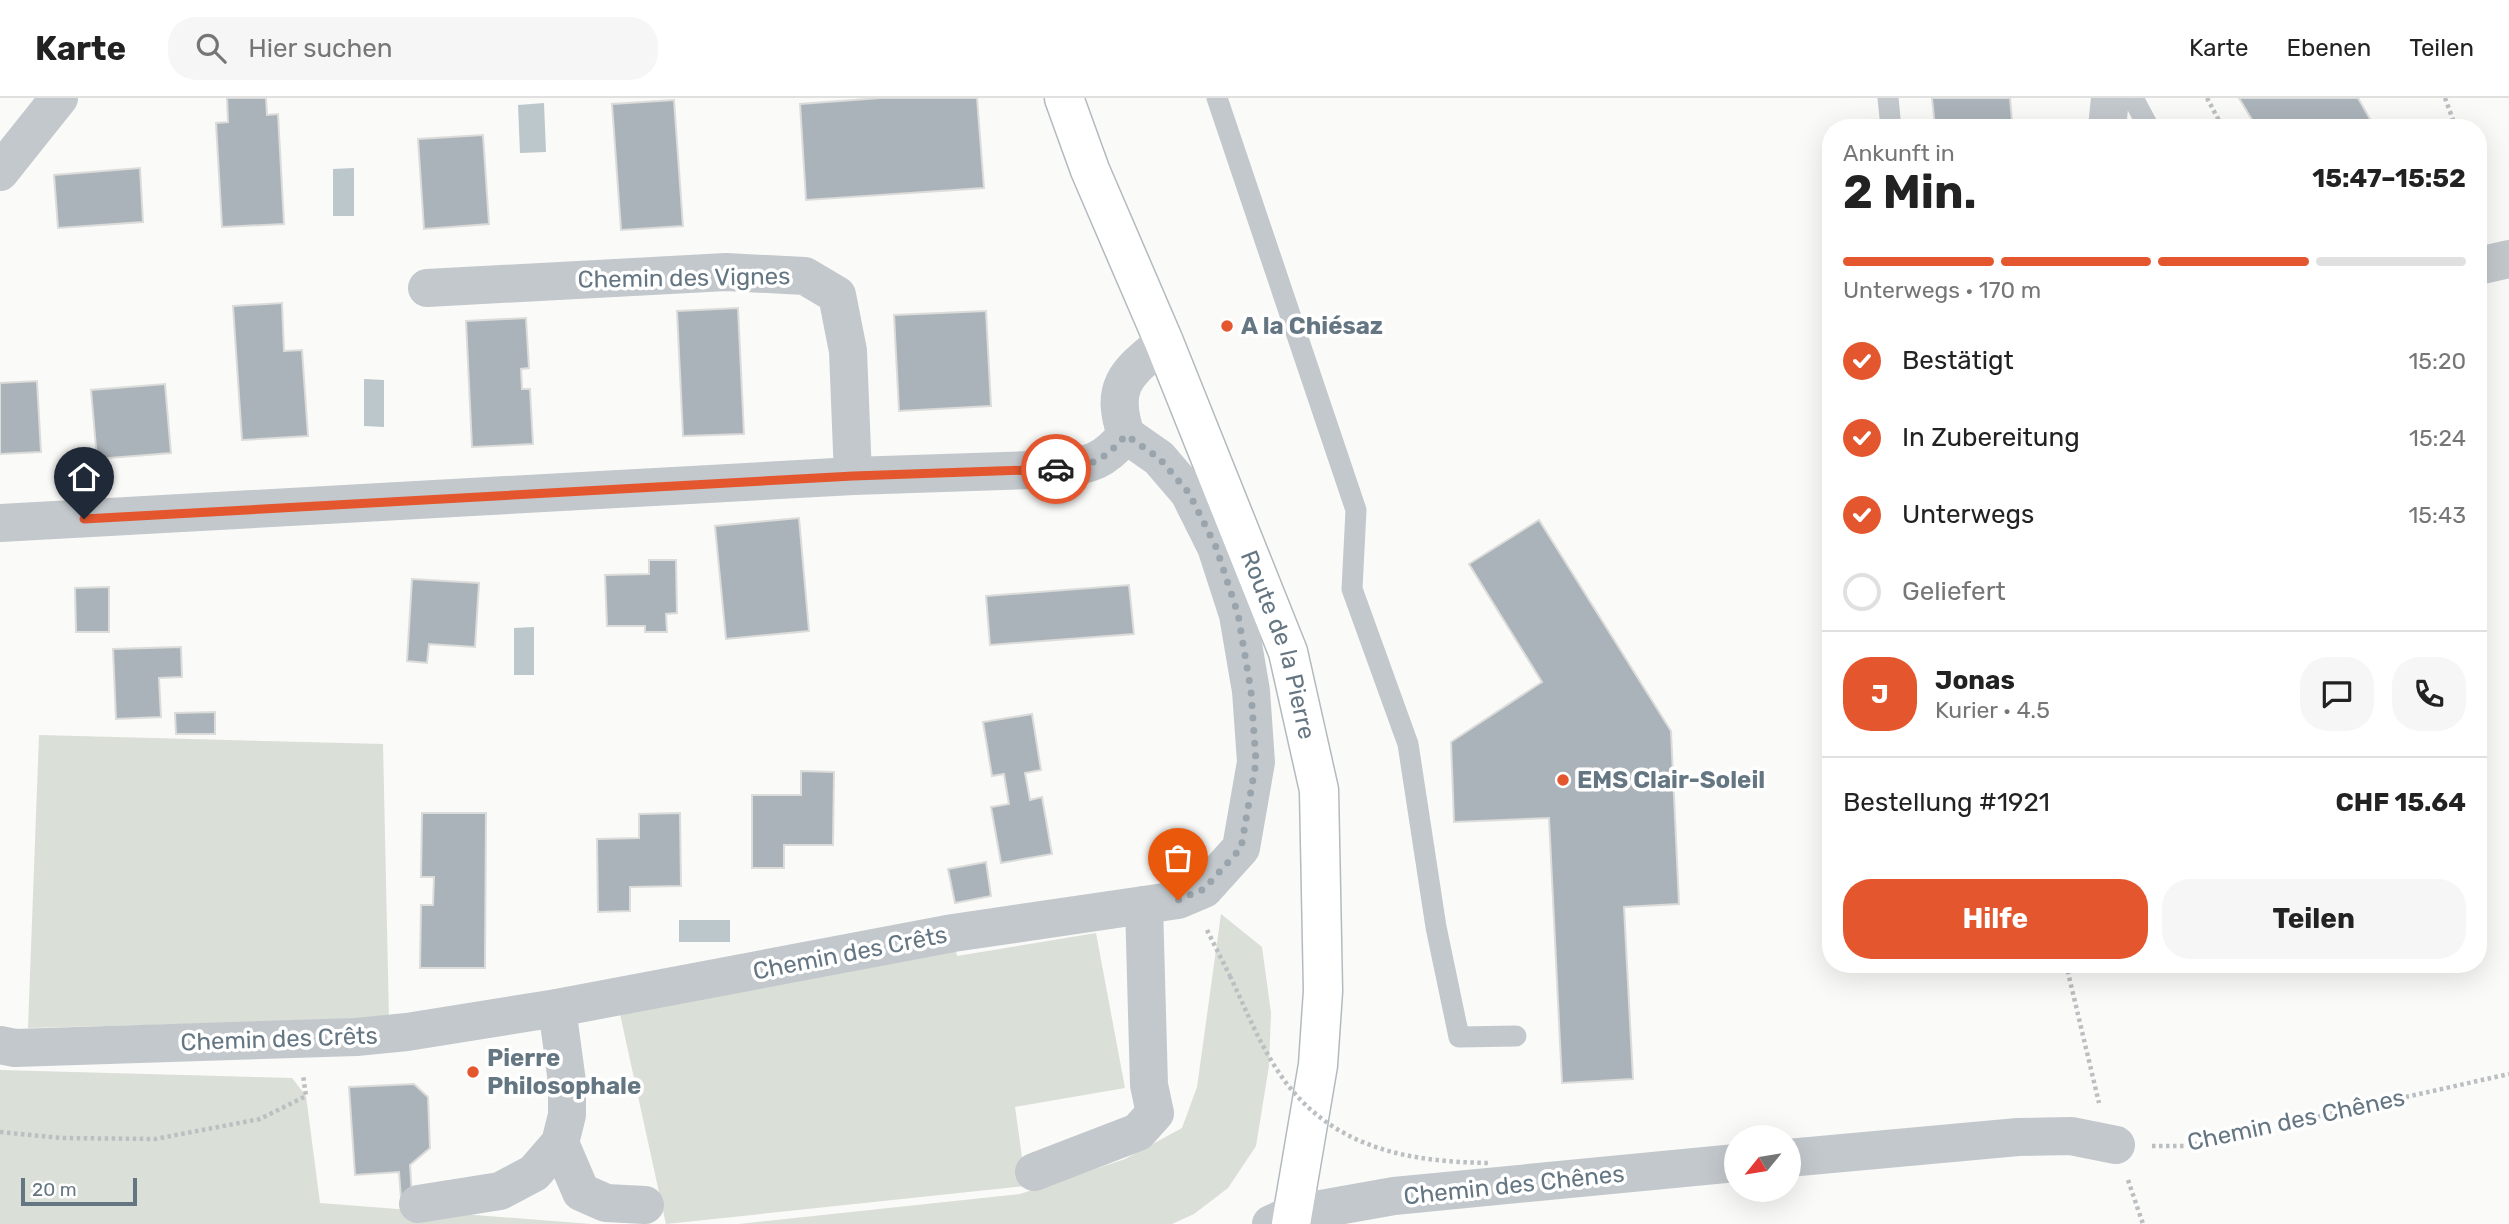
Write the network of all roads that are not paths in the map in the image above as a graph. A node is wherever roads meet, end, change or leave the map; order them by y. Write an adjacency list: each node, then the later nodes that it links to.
1 (59, 98): 10 (street)
2 (1064, 98): 14 (main road, Route de la Pierre)
3 (1217, 98): 20 (lane)
4 (1888, 98): 7 (lane)
5 (2110, 98): 8 (street)
6 (2133, 98): 9 (lane)
7 (1890, 119)
8 (2108, 119)
9 (2144, 119)
10 (0, 172)
11 (2509, 259): 12 (street)
12 (2487, 264)
13 (427, 288): 16 (street, Chemin des Vignes)
14 (1164, 342): 15 (street); 29 (main road, Route de la Pierre)
15 (1126, 435): 16 (street); 18 (street, Chemin des Crêts)
16 (853, 476): 17 (street)
17 (0, 523)
18 (1144, 905): 19 (street, Chemin des Crêts); 26 (street)
19 (557, 1008): 21 (street, Chemin des Crêts); 22 (street)
20 (1516, 1036)
21 (0, 1045)
22 (560, 1143): 27 (street); 28 (street)
23 (2116, 1145): 24 (street)
24 (1801, 1157)
25 (1724, 1164): 29 (street, Chemin des Chênes)
26 (1034, 1172)
27 (418, 1204)
28 (645, 1205)
29 (1285, 1221)

